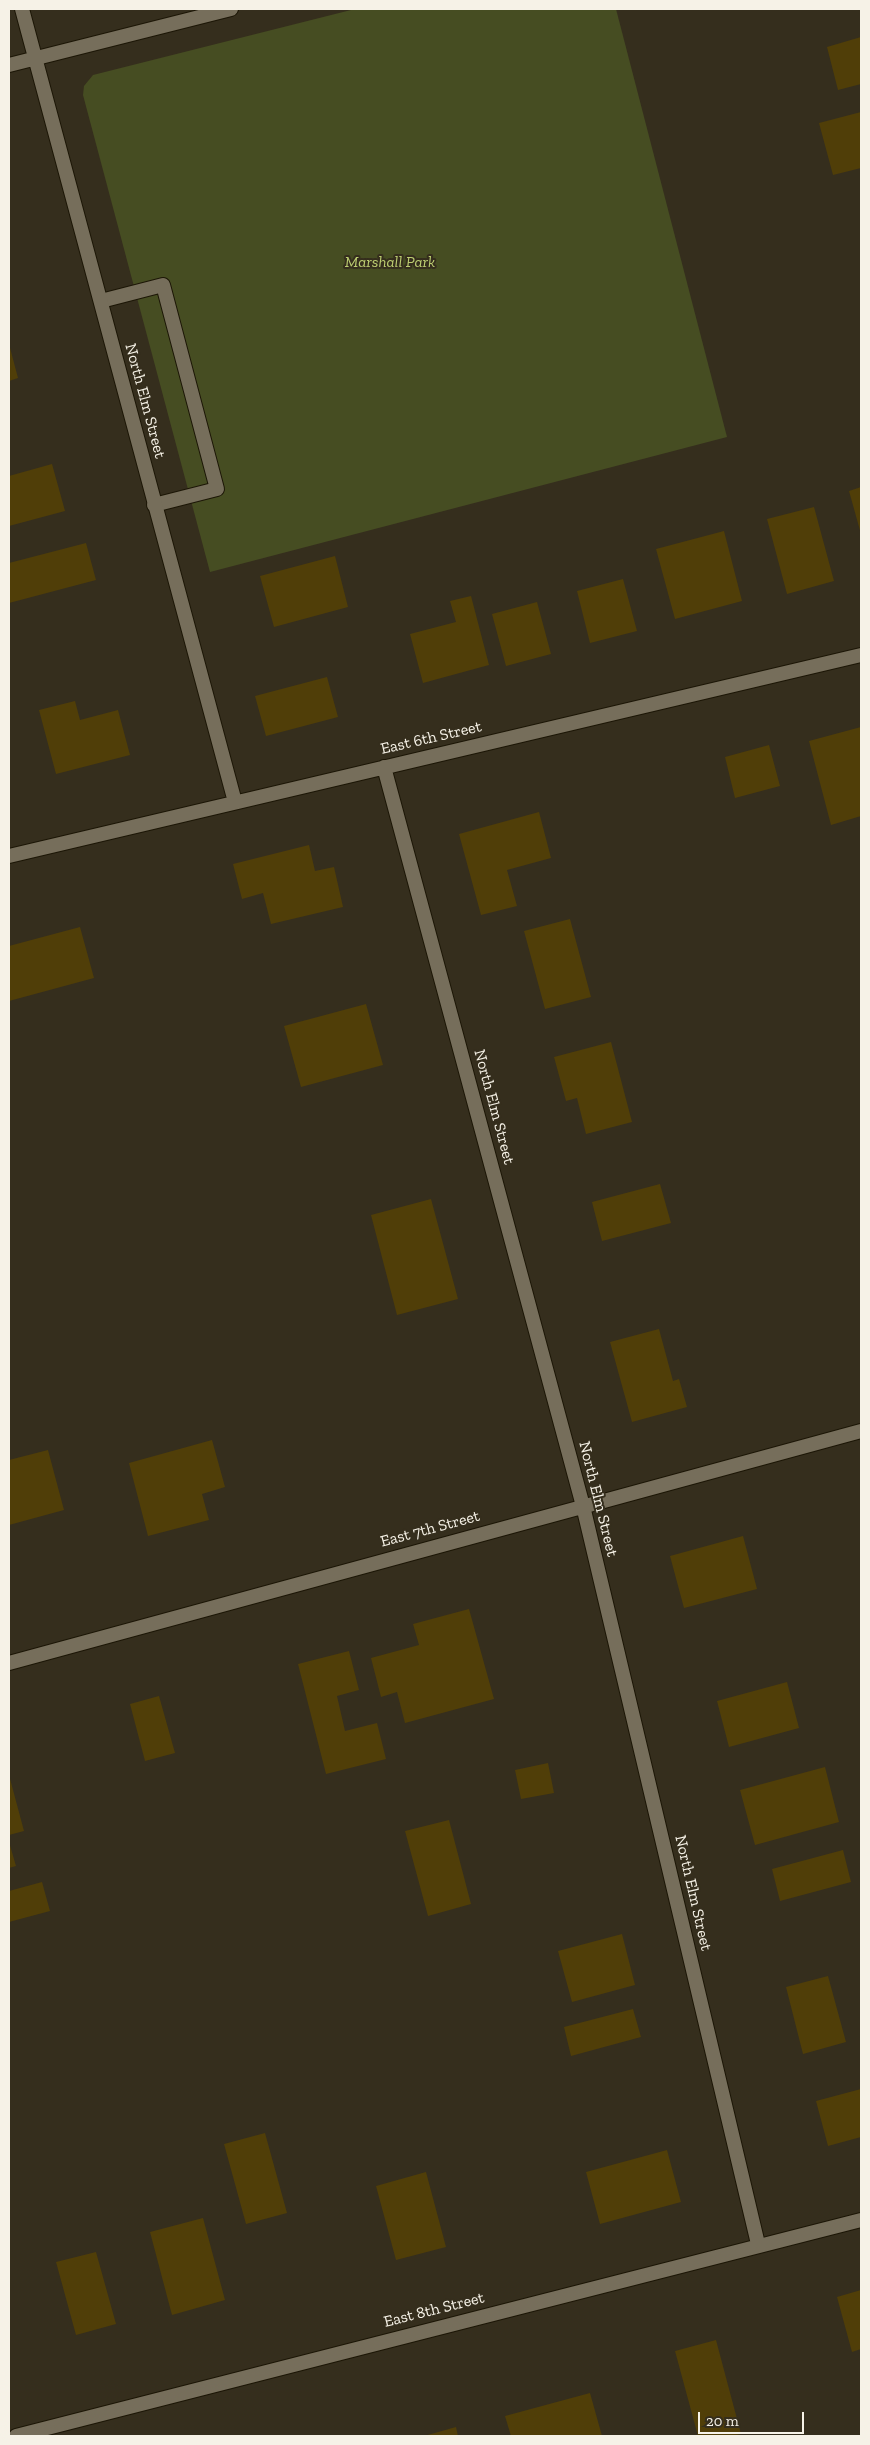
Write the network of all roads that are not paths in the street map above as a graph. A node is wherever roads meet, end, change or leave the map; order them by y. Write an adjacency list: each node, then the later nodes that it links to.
1 (22, 9): 3 (street, North Elm Street)
2 (231, 9): 3 (street)
3 (34, 58): 4 (street); 5 (street, North Elm Street)
4 (9, 65)
5 (101, 302): 6 (street, North Elm Street); 6 (street)
6 (154, 505): 9 (street, North Elm Street)
7 (861, 655): 8 (street, East 6th Street)
8 (384, 767): 9 (street, East 6th Street); 12 (street, North Elm Street)
9 (235, 802): 10 (street, East 6th Street)
10 (9, 856)
11 (861, 1430): 12 (street, East 7th Street)
12 (583, 1506): 13 (street, East 7th Street); 15 (street, North Elm Street)
13 (9, 1663)
14 (861, 2220): 15 (street, East 8th Street)
15 (758, 2244): 16 (street, East 8th Street)
16 (16, 2436)

